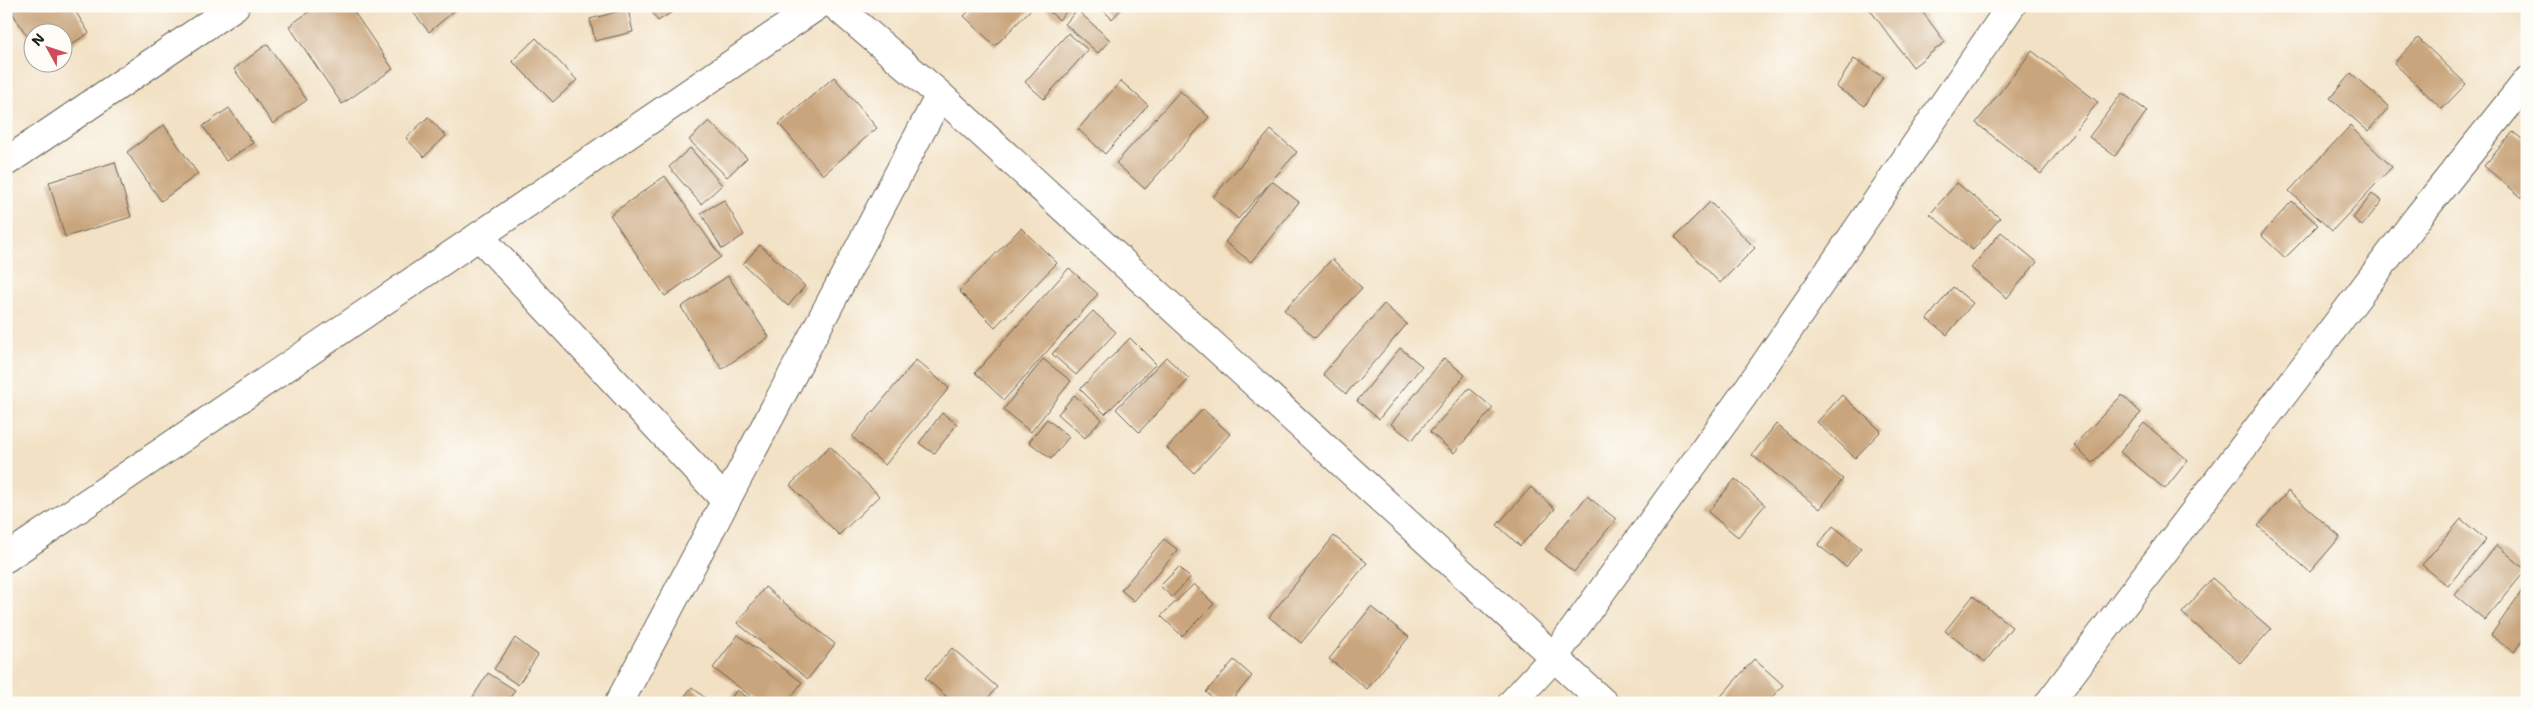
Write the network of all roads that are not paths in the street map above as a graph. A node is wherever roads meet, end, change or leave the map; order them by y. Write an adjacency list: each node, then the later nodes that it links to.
1 (235, 6): 7 (street)
2 (817, 6): 8 (street)
3 (836, 6): 6 (street)
4 (2011, 6): 11 (street)
5 (2527, 81): 15 (street)
6 (940, 95): 9 (street); 11 (street)
7 (6, 162)
8 (479, 236): 9 (street); 10 (street)
9 (726, 501): 12 (street)
10 (6, 558)
11 (1554, 657): 13 (street); 14 (street)
12 (619, 703)
13 (1512, 703)
14 (1604, 703)
15 (2049, 703)

